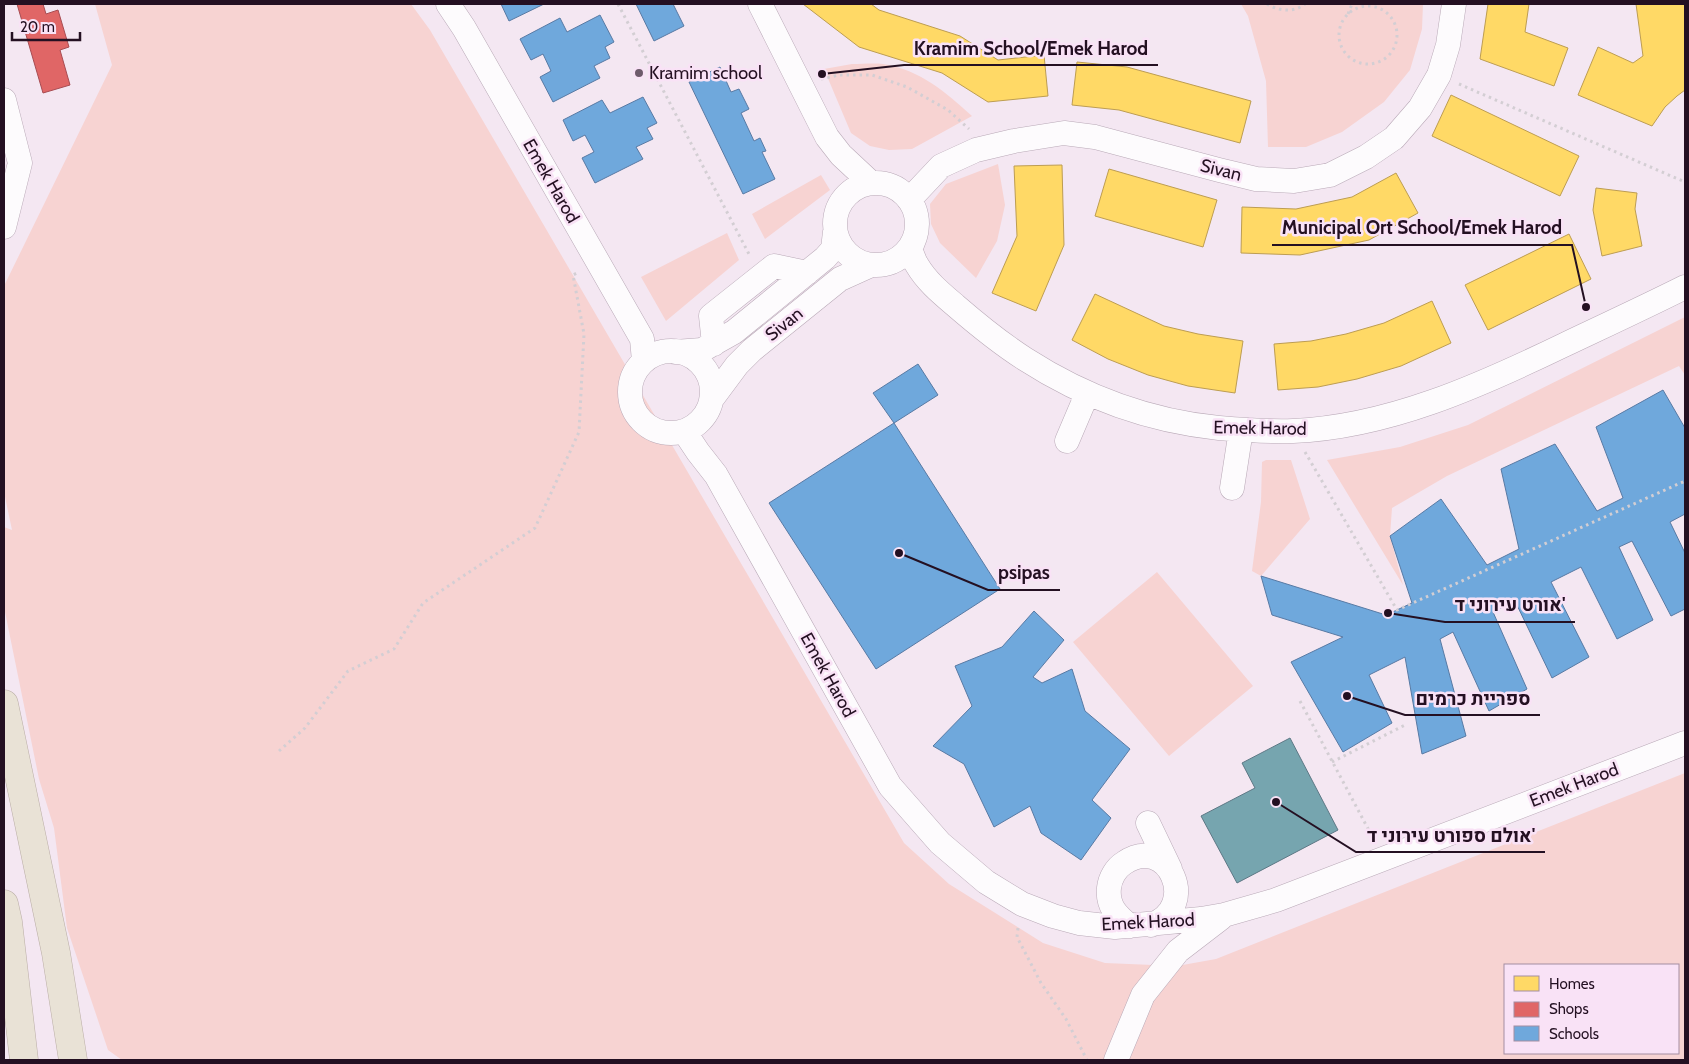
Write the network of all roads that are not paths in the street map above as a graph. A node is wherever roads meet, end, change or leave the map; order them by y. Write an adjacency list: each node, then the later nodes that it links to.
1 (448, 4): 15 (street, Emek Harod)
2 (760, 4): 5 (street)
3 (1454, 4): 6 (street, Sivan)
4 (4, 100): 7 (street)
5 (871, 183): 6 (street); 8 (street)
6 (909, 200): 9 (street)
7 (4, 227)
8 (835, 232): 10 (street); 11 (street, Sivan)
9 (915, 237): 10 (street); 16 (street, Emek Harod)
10 (871, 265): 17 (street, Sivan)
11 (807, 273): 13 (street, Sivan); 13 (street)
12 (1685, 287): 18 (street, Emek Harod)
13 (714, 344): 14 (street, Sivan)
14 (675, 352): 15 (street); 17 (street)
15 (644, 361): 19 (street)
16 (1087, 394): 18 (street, Emek Harod); 20 (street)
17 (711, 400): 19 (street)
18 (1241, 430): 21 (street)
19 (684, 431): 28 (street, Emek Harod)
20 (1067, 441)
21 (1232, 488)
22 (4, 704): 30 (highway)
23 (1685, 743): 27 (street, Emek Harod)
24 (1148, 823): 25 (street)
25 (1170, 869): 28 (street); 28 (street)
26 (4, 904): 29 (highway)
27 (1224, 915): 28 (street, Emek Harod); 31 (street)
28 (1140, 925)
29 (24, 1060)
30 (73, 1060)
31 (1116, 1060)

